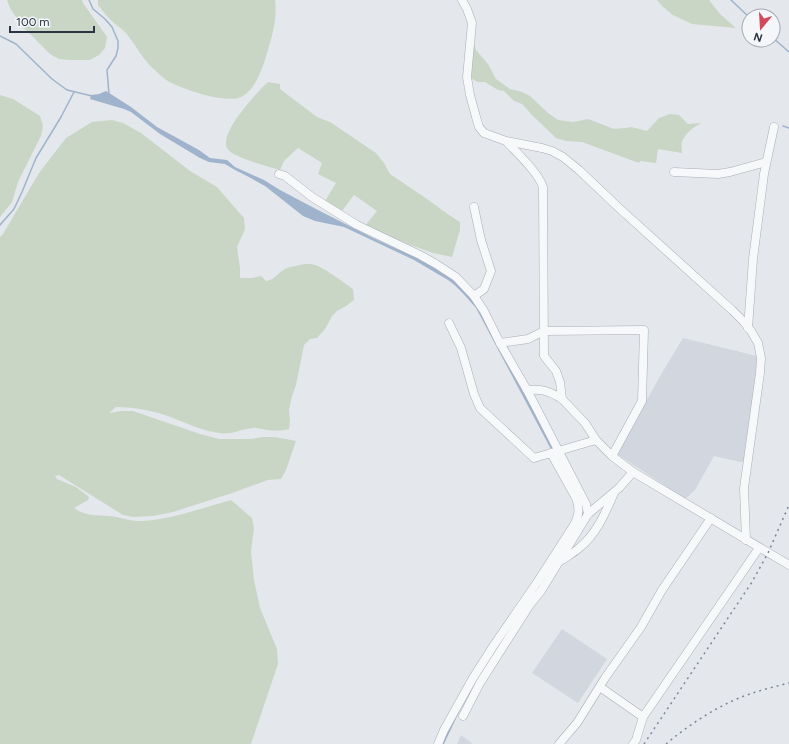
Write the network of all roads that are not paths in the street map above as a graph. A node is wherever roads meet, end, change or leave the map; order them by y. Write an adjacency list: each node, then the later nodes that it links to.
1 (462, 0): 3 (street)
2 (774, 127): 4 (street)
3 (506, 141): 10 (street); 11 (street)
4 (766, 162): 5 (street); 10 (street)
5 (674, 172)
6 (279, 174): 8 (street)
7 (474, 207): 8 (street)
8 (474, 296): 12 (street)
9 (449, 323): 16 (street)
10 (748, 328): 22 (street)
11 (544, 331): 12 (street); 14 (street); 17 (street)
12 (500, 343): 13 (street)
13 (527, 390): 14 (street); 16 (street)
14 (562, 399): 15 (street)
15 (596, 440): 16 (street); 17 (street)
16 (554, 452): 20 (street); 29 (street)
17 (612, 456): 18 (street)
18 (632, 472): 19 (street); 21 (street)
19 (614, 492): 20 (street); 24 (street)
20 (588, 514): 24 (street)
21 (711, 518): 22 (street); 26 (street)
22 (746, 540): 23 (street)
23 (759, 548): 25 (street); 28 (street)
24 (560, 561): 27 (street)
25 (789, 565)
26 (600, 687): 28 (street); 30 (street)
27 (462, 716)
28 (643, 717): 31 (street)
29 (438, 744)
30 (559, 744)
31 (633, 744)

